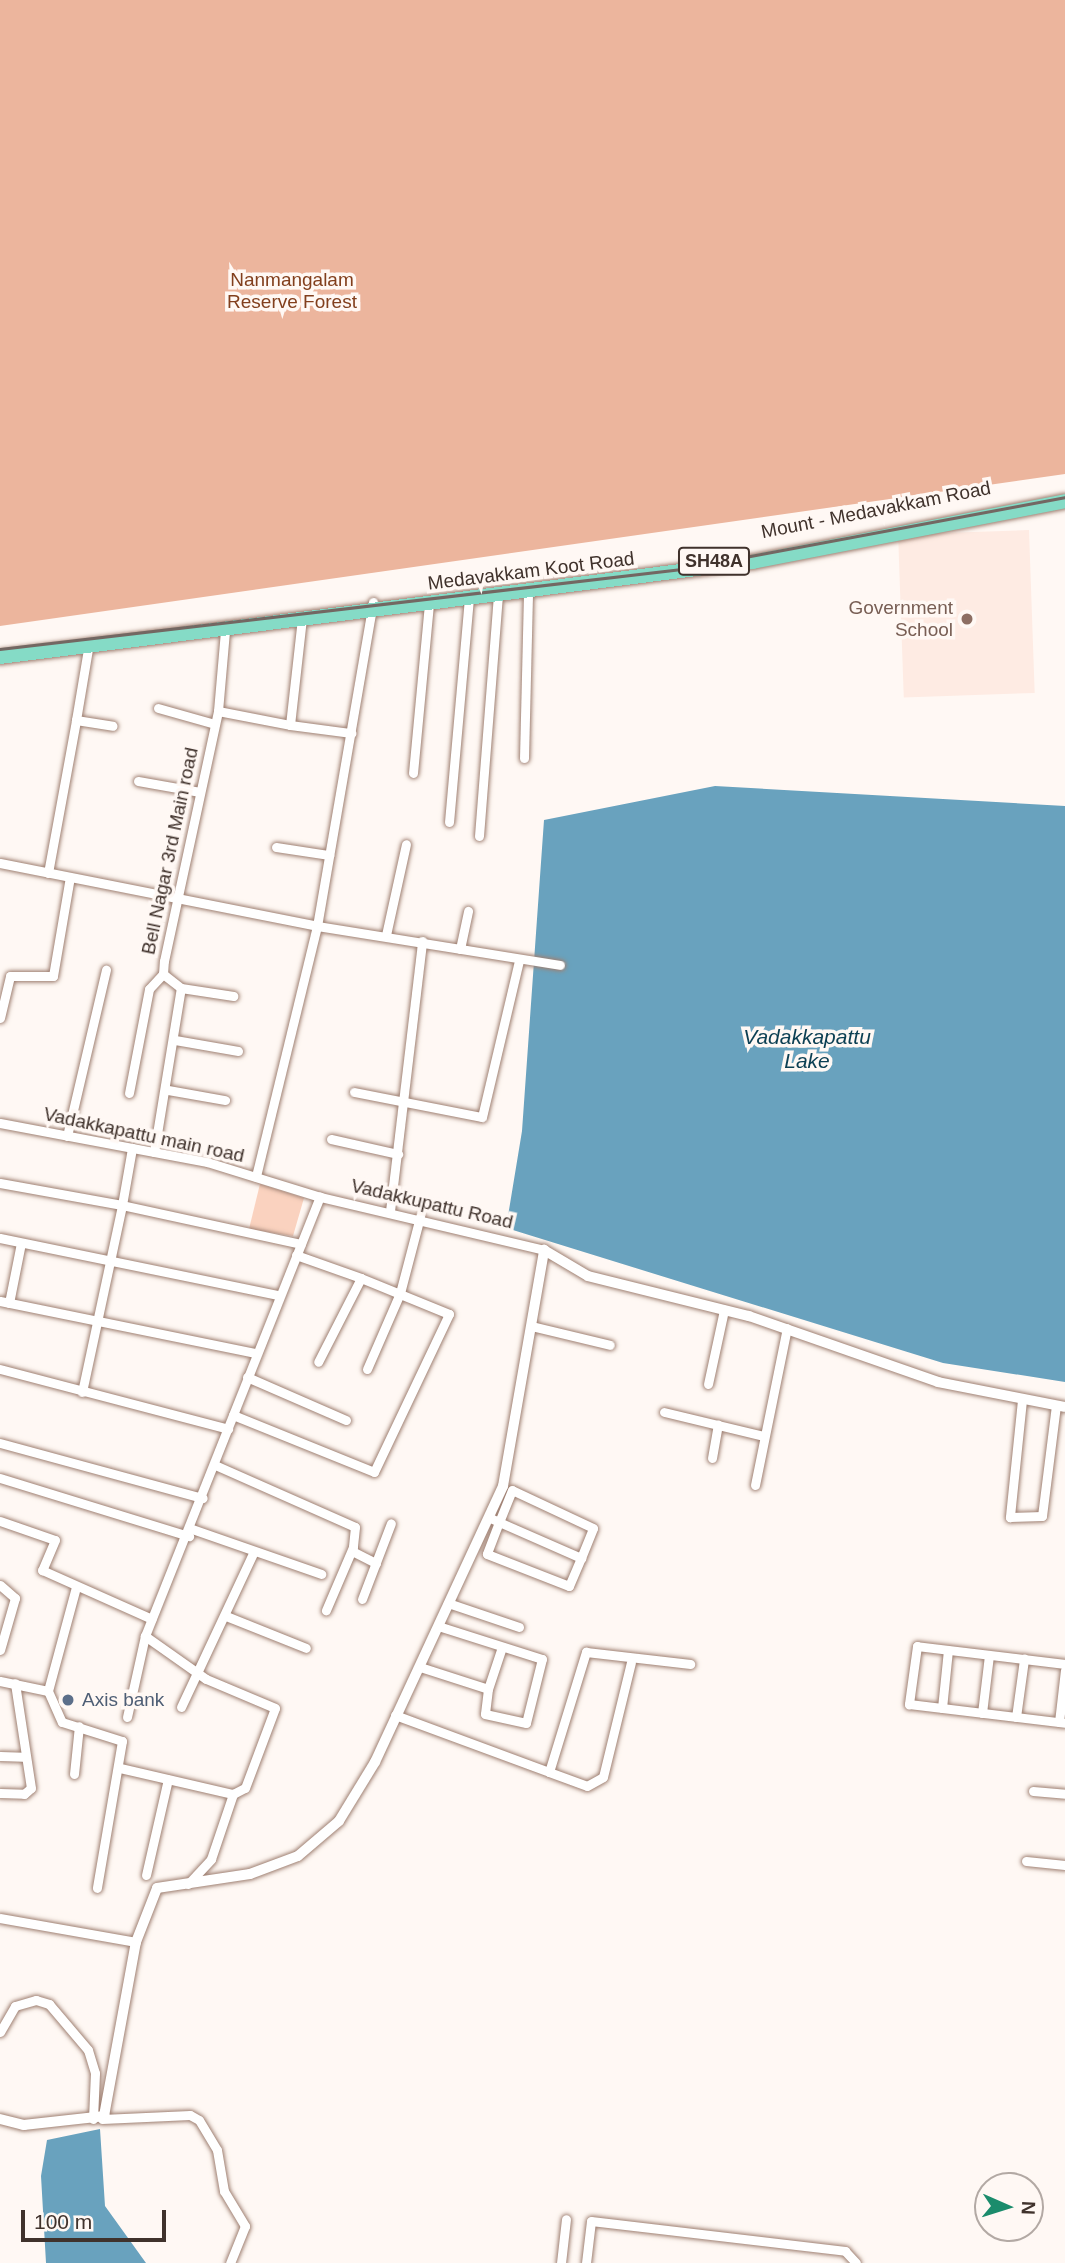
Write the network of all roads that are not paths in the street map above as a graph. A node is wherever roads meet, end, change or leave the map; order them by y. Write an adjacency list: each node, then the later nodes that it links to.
1 (1065, 491): 7 (main road, Mount - Medavakkam Road / SH48A)
2 (1065, 501): 3 (main road, Medavakkam Koot Road / SH48A)
3 (528, 590): 4 (main road, Medavakkam Koot Road / SH48A); 19 (street)
4 (499, 595): 5 (main road, Medavakkam Koot Road / SH48A); 24 (street)
5 (469, 598): 6 (main road, Medavakkam Koot Road / SH48A); 23 (street)
6 (429, 603): 7 (main road, Medavakkam Koot Road / SH48A); 20 (street)
7 (368, 607): 8 (main road, Medavakkam Koot Road / SH48A); 18 (street)
8 (302, 618): 9 (main road, Medavakkam Koot Road / SH48A); 16 (street)
9 (225, 631): 10 (main road, Medavakkam Koot Road / SH48A); 13 (street, Bell Nagar 3rd Main road)
10 (88, 649): 11 (main road, Medavakkam Koot Road / SH48A); 14 (street)
11 (0, 657)
12 (158, 708): 15 (street)
13 (218, 711): 15 (street, Bell Nagar 3rd Main road); 16 (street)
14 (76, 720): 17 (street); 29 (street)
15 (215, 724): 22 (street, Bell Nagar 3rd Main road)
16 (290, 725): 18 (street)
17 (113, 726)
18 (351, 733): 27 (street)
19 (524, 758)
20 (413, 773)
21 (138, 781): 22 (street)
22 (200, 792): 31 (street, Bell Nagar 3rd Main road)
23 (449, 822)
24 (479, 836)
25 (407, 844): 34 (street)
26 (276, 847): 27 (street)
27 (329, 855): 33 (street)
28 (0, 863): 29 (street)
29 (48, 873): 30 (street)
30 (70, 877): 31 (street); 43 (street)
31 (176, 901): 33 (street); 40 (street, Bell Nagar 3rd Main road)
32 (468, 911): 36 (street)
33 (317, 926): 34 (street); 57 (street)
34 (386, 935): 35 (street)
35 (422, 941): 36 (street); 50 (street)
36 (460, 949): 37 (street)
37 (519, 961): 38 (street); 50 (street)
38 (560, 965)
39 (106, 970): 52 (street)
40 (163, 974): 41 (street, Bell Nagar 3rd Main road); 48 (street)
41 (181, 988): 42 (street); 44 (street)
42 (233, 996)
43 (0, 1018)
44 (175, 1040): 45 (street); 46 (street)
45 (238, 1051)
46 (168, 1090): 49 (street); 55 (street)
47 (354, 1092): 50 (street)
48 (129, 1093)
49 (225, 1100)
50 (403, 1105): 56 (street)
51 (0, 1123): 52 (street, Vadakkapattu main road)
52 (67, 1136): 54 (street, Vadakkapattu main road)
53 (331, 1139): 56 (street)
54 (132, 1148): 55 (street, Vadakkapattu main road); 60 (street)
55 (154, 1152): 57 (street, Vadakkapattu main road)
56 (398, 1154): 61 (street)
57 (256, 1177): 59 (street, Vadakkapattu main road)
58 (0, 1183): 60 (street)
59 (320, 1197): 61 (street, Vadakkupattu Road); 65 (street)
60 (122, 1205): 65 (street); 68 (street)
61 (390, 1211): 62 (street, Vadakkupattu Road)
62 (420, 1217): 66 (street, Vadakkupattu Road); 70 (street)
63 (0, 1238): 64 (street)
64 (21, 1242): 68 (street); 72 (street)
65 (301, 1244): 67 (street)
66 (544, 1250): 73 (street, Vadakkupattu Road); 75 (street)
67 (296, 1255): 69 (street); 71 (street)
68 (110, 1258): 71 (street); 74 (street)
69 (361, 1278): 70 (street); 79 (street)
70 (400, 1293): 81 (street); 88 (street)
71 (278, 1295): 78 (street)
72 (4, 1302): 74 (street)
73 (724, 1310): 76 (street, Vadakkupattu Road); 83 (street)
74 (97, 1317): 78 (street); 84 (street)
75 (531, 1326): 77 (street); 98 (street)
76 (787, 1328): 85 (street, Vadakkupattu Road); 92 (street)
77 (610, 1345)
78 (256, 1353): 82 (street)
79 (318, 1362)
80 (0, 1369): 84 (street)
81 (367, 1369)
82 (247, 1377): 88 (street); 89 (street)
83 (708, 1384)
84 (82, 1392): 91 (street)
85 (1022, 1400): 86 (street, Vadakkupattu Road); 86 (street)
86 (1061, 1406)
87 (664, 1412): 90 (street)
88 (233, 1415): 91 (street)
89 (346, 1420)
90 (718, 1426): 92 (street); 94 (street)
91 (228, 1429): 95 (street)
92 (763, 1436): 97 (street)
93 (0, 1443): 99 (street)
94 (712, 1458)
95 (215, 1465): 99 (street); 107 (street)
96 (0, 1478): 104 (street)
97 (755, 1485)
98 (507, 1488): 100 (street); 102 (street); 109 (street)
99 (203, 1498): 104 (street)
100 (488, 1517): 102 (street); 105 (street)
101 (0, 1521): 113 (street)
102 (499, 1522): 108 (street); 109 (street)
103 (391, 1523): 110 (street)
104 (190, 1532): 106 (street); 118 (street)
105 (473, 1549): 108 (street); 115 (street)
106 (254, 1551): 111 (street); 117 (street)
107 (352, 1551): 110 (street); 116 (street)
108 (487, 1554): 109 (street)
109 (580, 1558)
110 (376, 1563): 114 (street)
111 (321, 1574)
112 (0, 1584): 124 (street)
113 (76, 1587): 118 (street); 137 (street)
114 (362, 1599)
115 (448, 1603): 119 (street); 120 (street)
116 (326, 1610)
117 (226, 1616): 123 (street); 133 (street)
118 (152, 1619): 121 (street)
119 (438, 1626): 122 (street); 131 (street)
120 (519, 1627)
121 (145, 1636): 133 (street); 142 (street)
122 (502, 1647): 136 (street); 136 (street)
123 (306, 1648)
124 (0, 1650)
125 (948, 1650): 126 (street); 139 (street); 139 (street)
126 (989, 1655): 127 (street); 140 (street)
127 (1024, 1659): 130 (street); 143 (street)
128 (631, 1662): 129 (street); 149 (street); 149 (street)
129 (690, 1664)
130 (1065, 1664)
131 (420, 1667): 136 (street); 141 (street)
132 (1065, 1670): 144 (street)
133 (198, 1674): 138 (street); 154 (street)
134 (0, 1681): 135 (street)
135 (15, 1682): 137 (street); 147 (street)
136 (488, 1689)
137 (48, 1691): 145 (street)
138 (181, 1707)
139 (942, 1708): 140 (street)
140 (982, 1713): 143 (street)
141 (395, 1715): 149 (street); 159 (street)
142 (127, 1717)
143 (1016, 1717): 144 (street)
144 (1062, 1722)
145 (79, 1726): 148 (street); 150 (street)
146 (0, 1756): 147 (street)
147 (23, 1757): 153 (street)
148 (120, 1768): 151 (street); 160 (street)
149 (549, 1772)
150 (74, 1774)
151 (168, 1779): 154 (street); 158 (street)
152 (1033, 1791): 155 (street)
153 (0, 1793)
154 (233, 1794): 159 (street)
155 (1065, 1794)
156 (1026, 1861): 157 (street)
157 (1065, 1865)
158 (146, 1875)
159 (188, 1884): 162 (street)
160 (97, 1888)
161 (0, 1919): 162 (street)
162 (136, 1942): 165 (street)
163 (0, 2032): 165 (street)
164 (0, 2119): 165 (street)
165 (98, 2119): 167 (street)
166 (566, 2218): 168 (street)
167 (230, 2263)
168 (561, 2263)
169 (586, 2263): 170 (street)
170 (856, 2263)

